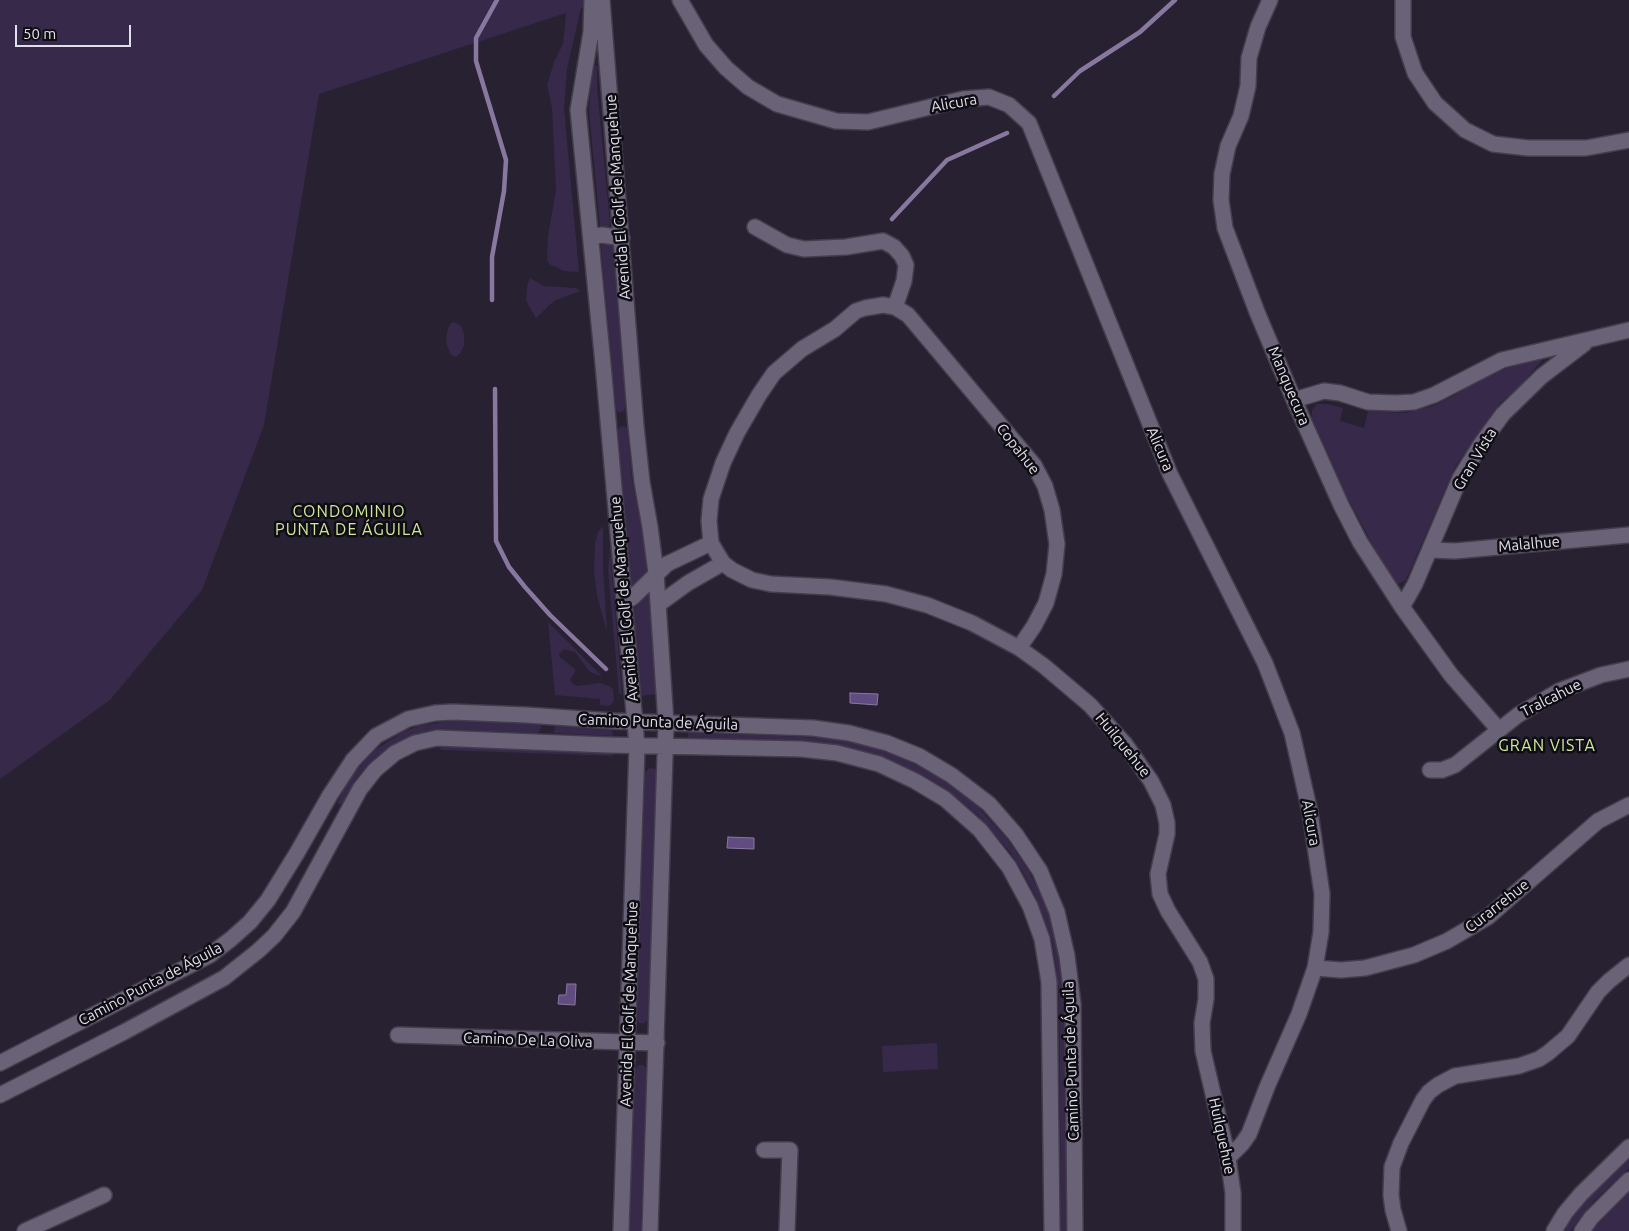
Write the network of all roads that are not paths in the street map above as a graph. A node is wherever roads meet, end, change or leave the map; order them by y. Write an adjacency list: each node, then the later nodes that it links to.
1 (592, 0): 8 (street, Avenida El Golf de Manquehue)
2 (602, 0): 9 (street, Avenida El Golf de Manquehue)
3 (680, 0): 34 (street, Alicura)
4 (1270, 0): 13 (street, Manquecura)
5 (1403, 0): 6 (street)
6 (1629, 140)
7 (755, 227): 10 (street)
8 (591, 237): 9 (street); 15 (street, Avenida El Golf de Manquehue)
9 (622, 238): 14 (street, Avenida El Golf de Manquehue)
10 (895, 307): 17 (street); 24 (street, Copahue)
11 (1629, 330): 12 (street, Gran Vista)
12 (1589, 340): 13 (street, Gran Vista); 18 (street, Gran Vista)
13 (1294, 400): 23 (street, Manquecura)
14 (636, 416): 15 (street); 20 (street, Avenida El Golf de Manquehue)
15 (608, 418): 21 (street, Avenida El Golf de Manquehue)
16 (1629, 535): 18 (street, Malalhue)
17 (710, 544): 19 (street, Huilquehue); 20 (street)
18 (1430, 550): 23 (street, Gran Vista)
19 (723, 563): 22 (street); 24 (street, Huilquehue)
20 (656, 573): 21 (street); 22 (street, Avenida El Golf de Manquehue)
21 (624, 603): 26 (street, Avenida El Golf de Manquehue)
22 (659, 604): 27 (street, Avenida El Golf de Manquehue)
23 (1402, 607): 28 (street, Manquecura)
24 (1019, 648): 42 (street, Huilquehue)
25 (1629, 669): 28 (street, Tralcahue)
26 (635, 722): 27 (street, Camino Punta de Águila); 29 (street, Avenida El Golf de Manquehue); 38 (street, Camino Punta de Águila)
27 (666, 723): 30 (street, Avenida El Golf de Manquehue); 50 (street, Camino Punta de Águila)
28 (1499, 730): 31 (street, Tralcahue)
29 (637, 746): 30 (street, Camino Punta de Águila); 36 (street, Avenida El Golf de Manquehue); 39 (street, Camino Punta de Águila)
30 (666, 746): 37 (street, Avenida El Golf de Manquehue); 49 (street, Camino Punta de Águila)
31 (1430, 770)
32 (1629, 805): 34 (street, Curarrehue)
33 (1629, 966): 52 (street)
34 (1316, 968): 42 (street, Alicura)
35 (398, 1035): 36 (street, Camino De La Oliva)
36 (628, 1043): 37 (street, Camino De La Oliva); 46 (street, Avenida El Golf de Manquehue)
37 (657, 1043): 47 (street, Avenida El Golf de Manquehue)
38 (0, 1063)
39 (0, 1095)
40 (1629, 1147): 53 (street)
41 (764, 1150): 48 (street)
42 (1228, 1158): 51 (street, Huilquehue)
43 (1629, 1180): 54 (street)
44 (104, 1195): 45 (street)
45 (25, 1231)
46 (621, 1231)
47 (650, 1231)
48 (787, 1231)
49 (1052, 1231)
50 (1074, 1231)
51 (1233, 1231)
52 (1399, 1231)
53 (1554, 1231)
54 (1582, 1231)

